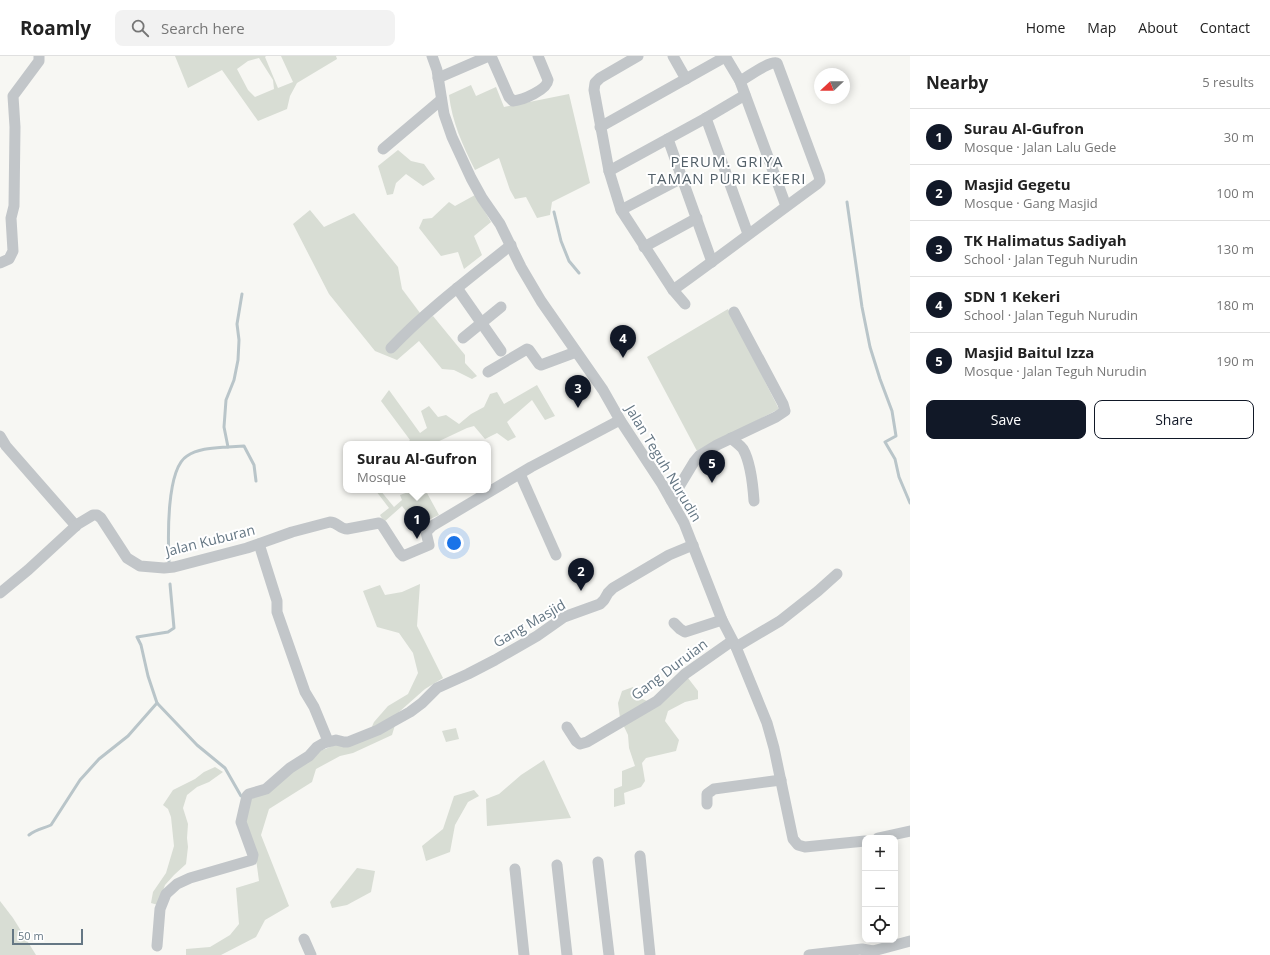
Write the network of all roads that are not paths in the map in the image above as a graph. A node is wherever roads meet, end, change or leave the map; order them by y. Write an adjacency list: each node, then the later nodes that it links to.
1 (39, 56): 26 (street)
2 (432, 56): 9 (street, Jalan Teguh Nurudin)
3 (470, 56): 9 (street)
4 (490, 56): 5 (street); 9 (street)
5 (538, 56)
6 (638, 56): 15 (street)
7 (674, 56): 10 (street)
8 (725, 56): 10 (street); 11 (street)
9 (437, 74): 13 (street, Jalan Teguh Nurudin)
10 (686, 79): 15 (street)
11 (740, 81): 12 (street); 20 (street)
12 (746, 95): 14 (street); 20 (street)
13 (441, 100): 17 (street); 24 (street, Jalan Teguh Nurudin)
14 (706, 118): 16 (street); 23 (street)
15 (600, 128): 18 (street)
16 (668, 139): 18 (street); 19 (street)
17 (383, 149)
18 (609, 171): 21 (street)
19 (682, 178): 21 (street); 22 (street)
20 (786, 206): 23 (street)
21 (621, 210): 25 (street)
22 (697, 218): 25 (street); 27 (street)
23 (748, 234): 27 (street)
24 (511, 245): 28 (street); 37 (street, Jalan Teguh Nurudin)
25 (644, 247): 29 (street)
26 (0, 262)
27 (712, 262): 29 (street)
28 (457, 288): 33 (street); 35 (street)
29 (673, 290): 30 (street)
30 (685, 304)
31 (501, 307): 33 (street)
32 (734, 312): 41 (street)
33 (481, 323): 34 (street); 36 (street)
34 (463, 338)
35 (390, 348)
36 (501, 351)
37 (576, 352): 38 (street); 39 (street, Jalan Teguh Nurudin)
38 (488, 372)
39 (620, 420): 42 (street); 45 (street, Jalan Teguh Nurudin)
40 (0, 436): 47 (street)
41 (731, 438): 45 (street); 46 (street)
42 (520, 474): 43 (street, Jalan Kuburan); 50 (street)
43 (491, 491)
44 (488, 493): 48 (street, Jalan Kuburan)
45 (671, 500): 49 (street, Jalan Teguh Nurudin)
46 (754, 501)
47 (76, 526): 48 (street, Jalan Kuburan); 52 (street, Jalan Kuburan)
48 (259, 544): 57 (street)
49 (693, 545): 53 (street, Jalan Teguh Nurudin); 57 (street, Gang Masjid)
50 (556, 555)
51 (837, 574): 55 (street)
52 (0, 593)
53 (722, 620): 54 (street); 55 (street, Jalan Teguh Nurudin)
54 (674, 623)
55 (734, 644): 56 (street, Gang Duruian); 58 (street, Jalan Teguh Nurudin)
56 (567, 727)
57 (328, 741): 69 (street)
58 (781, 780): 59 (street); 62 (street, Jalan Teguh Nurudin)
59 (707, 804)
60 (910, 831): 61 (street)
61 (891, 835)
62 (862, 841)
63 (640, 856): 75 (street)
64 (598, 862): 74 (street)
65 (557, 865): 73 (street)
66 (515, 869): 72 (street)
67 (304, 939): 71 (street)
68 (910, 941): 70 (street)
69 (157, 946)
70 (870, 953): 76 (street)
71 (311, 955)
72 (524, 955)
73 (567, 955)
74 (609, 955)
75 (650, 955)
76 (809, 955)

